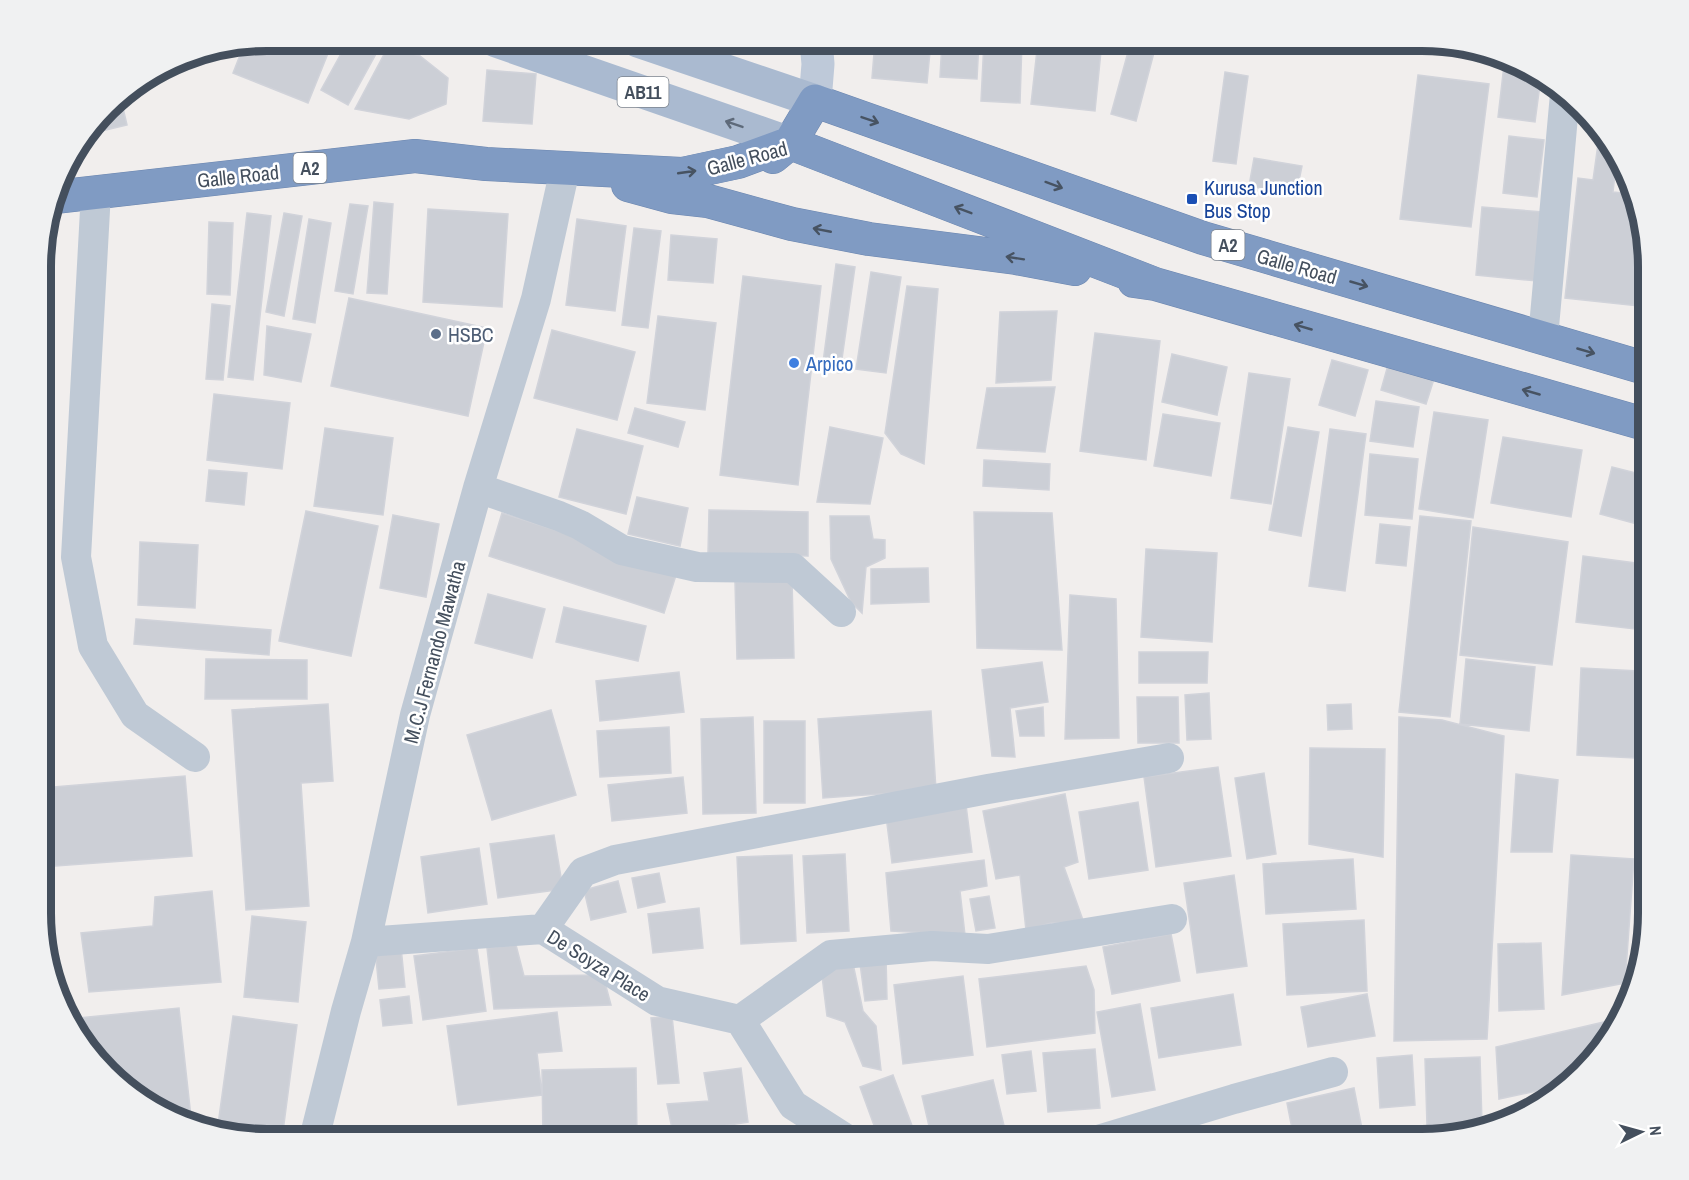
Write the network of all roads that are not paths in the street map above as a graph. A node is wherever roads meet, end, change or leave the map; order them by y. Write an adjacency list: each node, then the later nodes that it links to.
1 (525, 51): 6 (main road, AB11, one-way to 1)
2 (667, 51): 4 (main road, AB11)
3 (817, 51): 4 (street)
4 (814, 101): 6 (highway); 12 (highway, Galle Road / A2, one-way to 12)
5 (1564, 104): 12 (street)
6 (789, 143): 7 (highway, Galle Road / A2, one-way to 6); 10 (highway); 11 (highway, Galle Road / A2, one-way to 6)
7 (565, 169): 8 (highway, Galle Road / A2); 10 (highway, Galle Road / A2); 15 (street, M.C.J Fernando Mawatha)
8 (96, 192): 9 (highway, Galle Road / A2); 17 (street)
9 (62, 196)
10 (708, 201): 11 (highway, Galle Road / A2, one-way to 10)
11 (1155, 284): 14 (highway, Galle Road / A2, one-way to 11)
12 (1543, 338): 13 (highway, Galle Road / A2, one-way to 13)
13 (1638, 366)
14 (1638, 422)
15 (478, 488): 16 (street); 21 (street, M.C.J Fernando Mawatha)
16 (841, 612)
17 (195, 757)
18 (1169, 758): 20 (street)
19 (1172, 920): 22 (street)
20 (543, 929): 21 (street, De Soyza Place); 22 (street, De Soyza Place)
21 (366, 942): 24 (street, M.C.J Fernando Mawatha)
22 (740, 1020): 25 (street)
23 (1333, 1072): 26 (street)
24 (316, 1129)
25 (830, 1129)
26 (1134, 1129)

